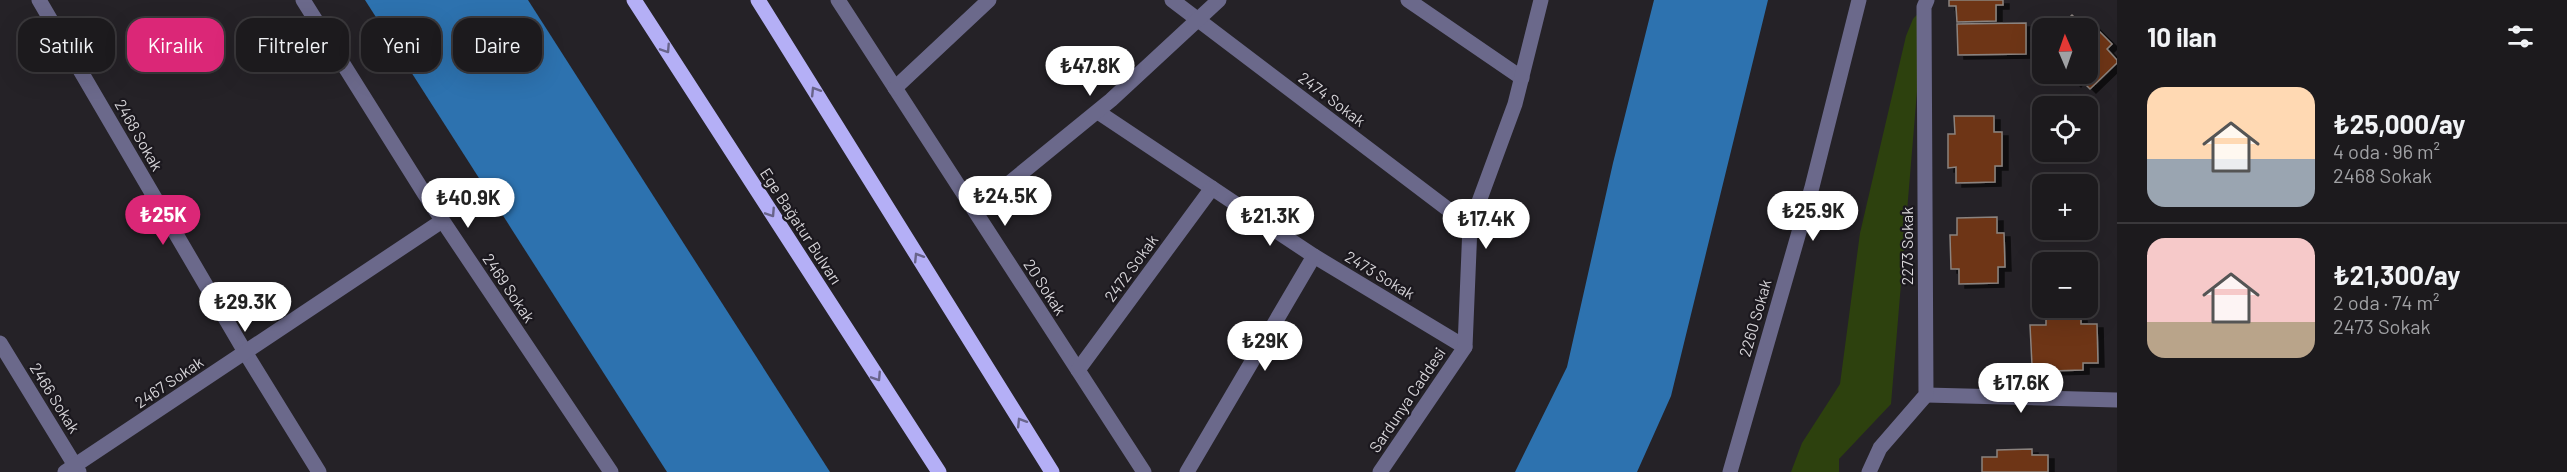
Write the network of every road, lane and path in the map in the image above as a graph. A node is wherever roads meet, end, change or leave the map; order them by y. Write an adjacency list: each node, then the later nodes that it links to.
1 (39, 0): 24 (street, 2468 Sokak)
2 (303, 0): 19 (street, 2469 Sokak)
3 (634, 0): 31 (main road, Ege Bağatur Bulvarı, one-way to 31)
4 (758, 0): 32 (main road, one-way to 4)
5 (838, 0): 15 (street, 20 Sokak)
6 (989, 0): 15 (street)
7 (1172, 0): 13 (street, 2474 Sokak)
8 (1219, 0): 13 (street)
9 (1408, 0): 14 (street)
10 (1541, 0): 14 (street, Sardunya Caddesi)
11 (1859, 0): 36 (street, 2260 Sokak)
12 (1927, 0): 26 (street, 2273 Sokak)
13 (1198, 20): 16 (street); 20 (street, 2474 Sokak)
14 (1522, 78): 20 (street, Sardunya Caddesi)
15 (895, 88): 18 (street, 20 Sokak)
16 (1098, 112): 17 (street, 2473 Sokak); 18 (street)
17 (1212, 188): 21 (street, 2473 Sokak); 25 (street, 2472 Sokak)
18 (975, 211): 25 (street, 20 Sokak)
19 (442, 221): 24 (street, 2467 Sokak); 30 (street, 2469 Sokak)
20 (1470, 226): 23 (street, Sardunya Caddesi)
21 (1314, 256): 23 (street, 2473 Sokak); 34 (street)
22 (0, 343): 28 (street, 2466 Sokak)
23 (1465, 347): 35 (street, Sardunya Caddesi)
24 (245, 352): 28 (street, 2467 Sokak); 29 (street, 2468 Sokak)
25 (1078, 370): 33 (street, 20 Sokak)
26 (1926, 395): 27 (street); 37 (street)
27 (2117, 400)
28 (73, 470)
29 (319, 472)
30 (611, 472)
31 (939, 472)
32 (1052, 472)
33 (1144, 472)
34 (1187, 472)
35 (1380, 472)
36 (1730, 472)
37 (1869, 472)

